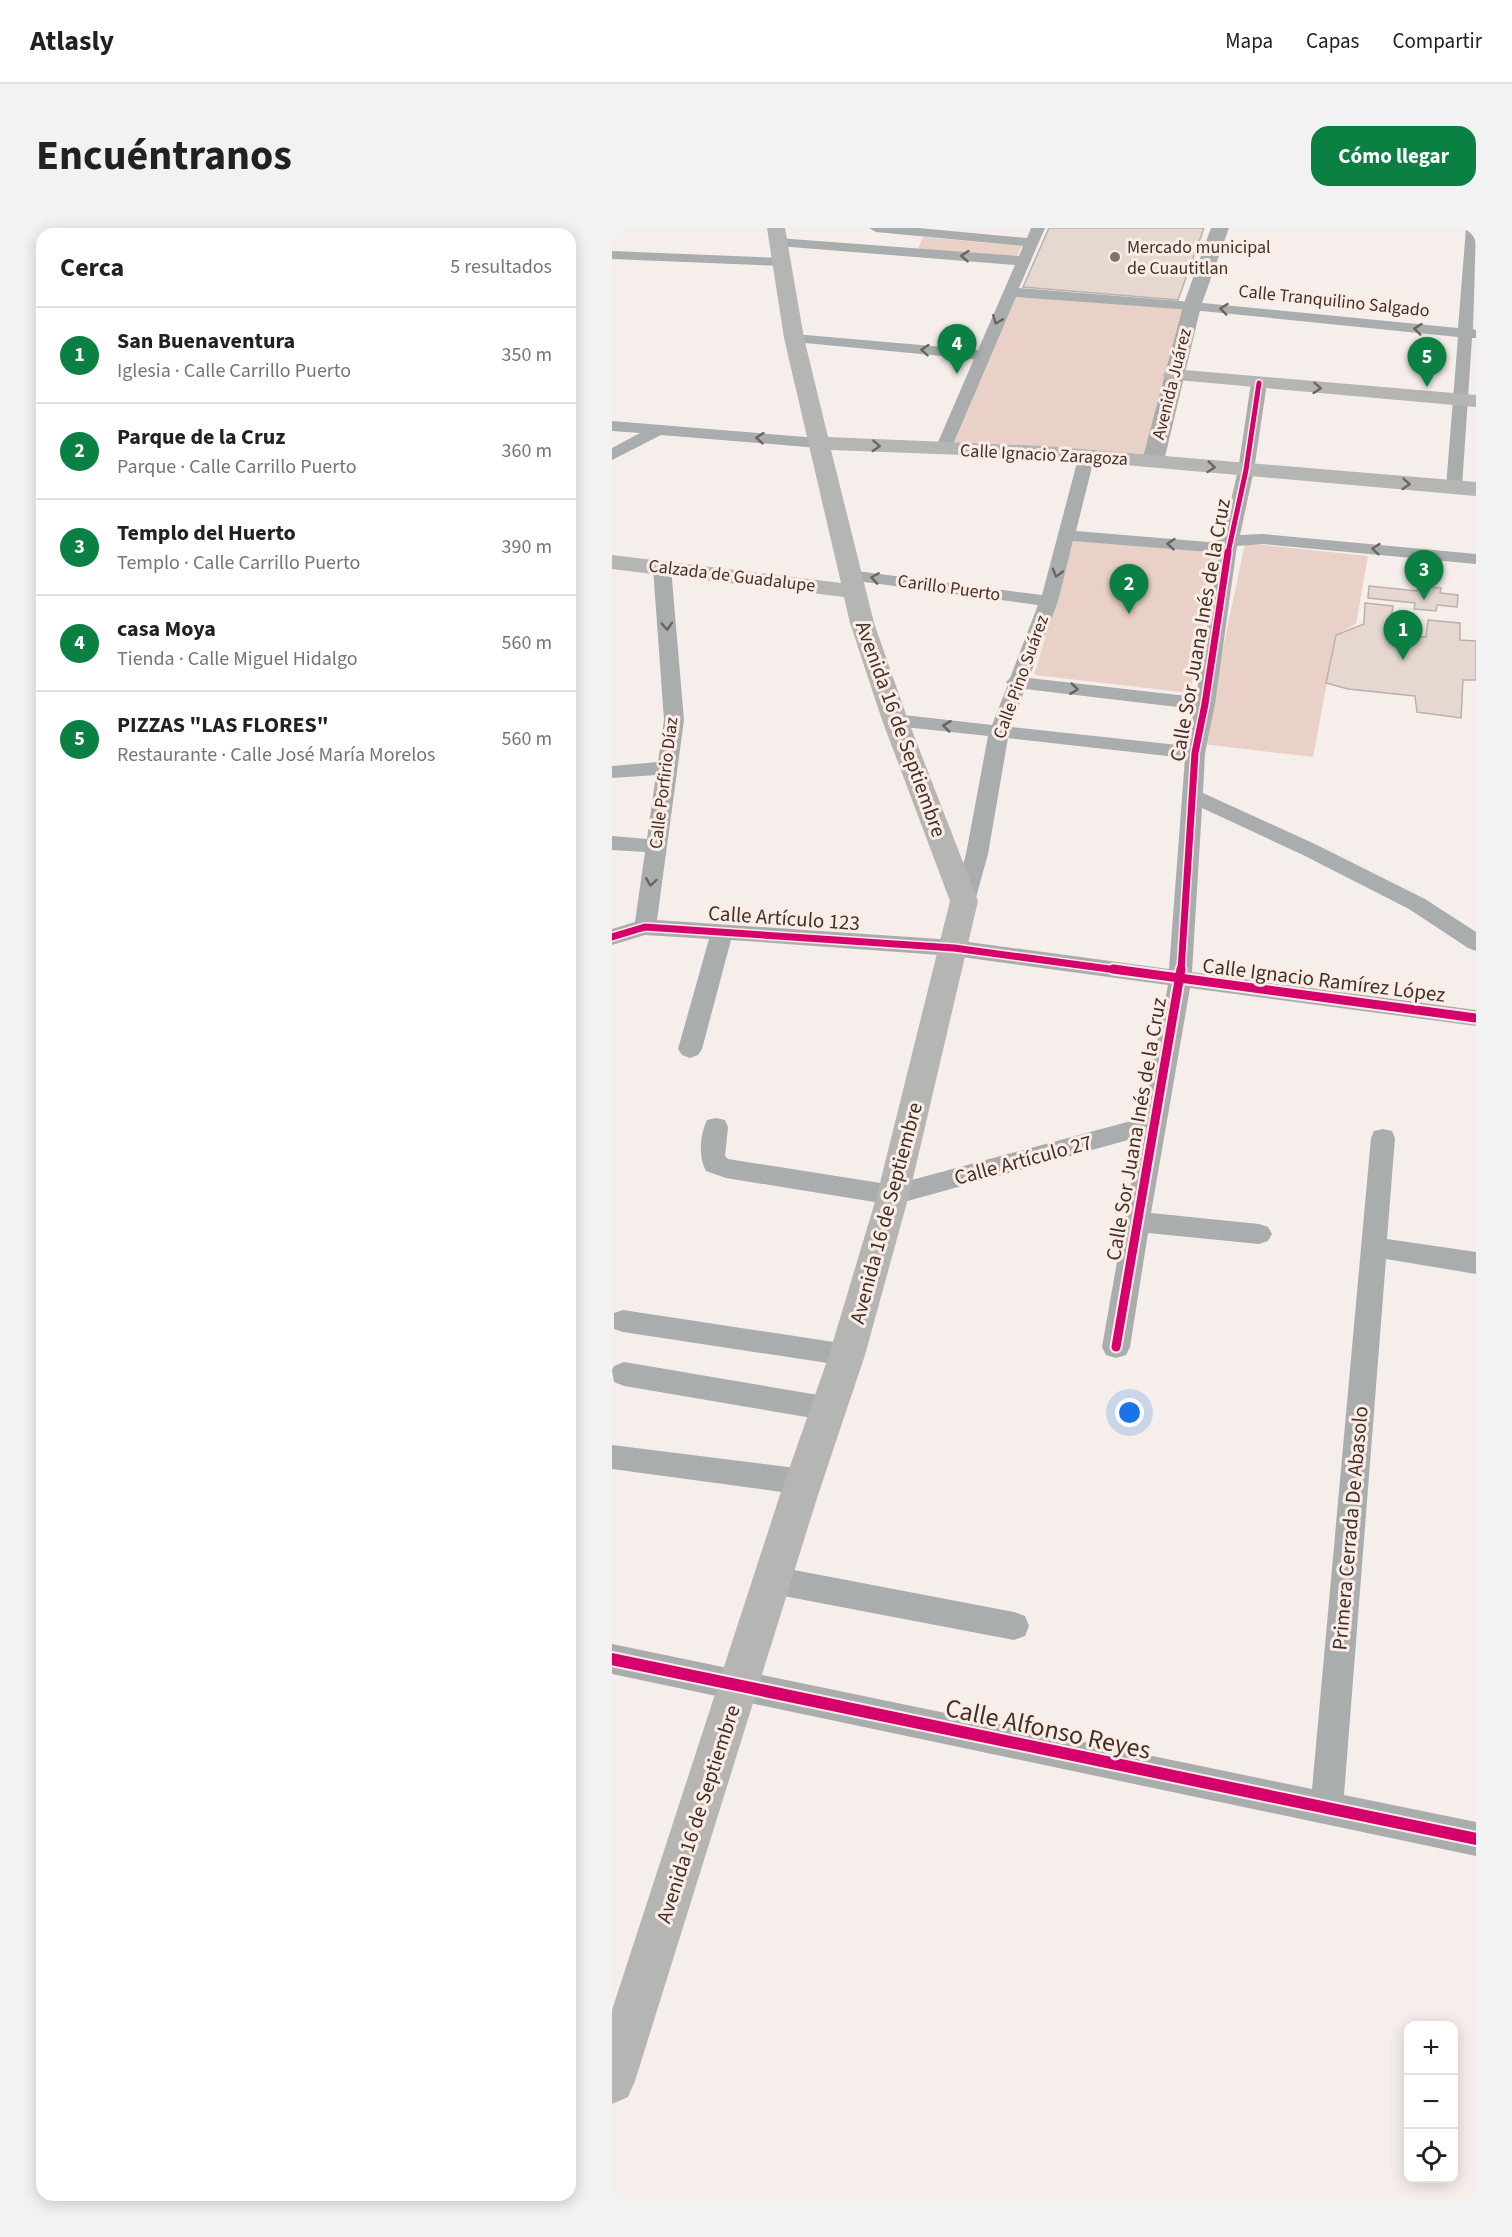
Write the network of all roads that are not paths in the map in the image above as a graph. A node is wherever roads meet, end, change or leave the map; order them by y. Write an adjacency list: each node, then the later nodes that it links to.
1 (876, 228): 6 (street)
2 (1038, 228): 6 (street)
3 (1220, 228): 11 (street, Avenida Juárez)
4 (1473, 228): 12 (street)
5 (777, 235): 8 (street, one-way to 5); 9 (main road, Avenida 16 de Septiembre)
6 (1031, 243): 8 (street)
7 (612, 255): 9 (street)
8 (1023, 261): 10 (street)
9 (781, 262): 13 (main road, Avenida 16 de Septiembre)
10 (1009, 292): 11 (street, Calle Tranquilino Salgado); 14 (street, one-way to 14)
11 (1192, 306): 12 (street, Calle Tranquilino Salgado, one-way to 11); 15 (street, Avenida Juárez)
12 (1470, 334): 17 (street)
13 (794, 338): 14 (street, one-way to 13); 20 (main road, Avenida 16 de Septiembre)
14 (983, 355): 21 (street)
15 (1173, 375): 16 (main road); 24 (street, Avenida Juárez)
16 (1259, 383): 17 (main road, one-way to 17); 25 (street, Calle Sor Juana Inés de la Cruz)
17 (1467, 400): 26 (street)
18 (612, 426): 19 (street, Calle Ignacio Zaragoza)
19 (658, 429): 20 (street, Calle Ignacio Zaragoza, one-way to 19); 22 (street)
20 (818, 443): 21 (main road, Calle Ignacio Zaragoza, one-way to 21); 34 (main road, Avenida 16 de Septiembre)
21 (943, 449): 23 (main road, Calle Ignacio Zaragoza)
22 (612, 455)
23 (1087, 455): 24 (main road, Calle Ignacio Zaragoza); 28 (street, Calle Pino Suárez)
24 (1153, 461): 25 (main road, Calle Ignacio Zaragoza, one-way to 25)
25 (1246, 470): 26 (main road, Calle Ignacio Zaragoza, one-way to 26); 29 (street, Calle Sor Juana Inés de la Cruz)
26 (1454, 487): 27 (main road, Calle Ignacio Zaragoza)
27 (1476, 489)
28 (1067, 535): 29 (street, one-way to 28); 35 (street, Calle Pino Suárez, one-way to 35)
29 (1229, 544): 31 (street, one-way to 29); 37 (street, Calle Sor Juana Inés de la Cruz)
30 (612, 550): 34 (main road, Calzada de Guadalupe)
31 (1476, 559)
32 (612, 562): 33 (main road, Calzada de Guadalupe)
33 (662, 568): 34 (main road, Calzada de Guadalupe); 41 (street, Calle Porfirio Díaz, one-way to 41)
34 (851, 583): 35 (street, Carillo Puerto); 38 (main road, Avenida 16 de Septiembre)
35 (1046, 606): 36 (street, Calle Pino Suárez)
36 (1016, 682): 37 (street, one-way to 37); 39 (street, Calle Pino Suárez)
37 (1204, 704): 40 (street, Calle Sor Juana Inés de la Cruz)
38 (895, 720): 39 (street, one-way to 38); 46 (main road, Avenida 16 de Septiembre)
39 (999, 732): 40 (street); 46 (street, Calle Pino Suárez)
40 (1195, 753): 43 (street, Calle Sor Juana Inés de la Cruz)
41 (668, 768): 42 (street); 45 (street, Calle Porfirio Díaz)
42 (612, 772)
43 (1192, 796): 50 (street); 52 (street, Calle Sor Juana Inés de la Cruz)
44 (612, 843): 45 (street)
45 (656, 846): 47 (street, Calle Porfirio Díaz, one-way to 47)
46 (964, 901): 51 (main road, Avenida 16 de Septiembre)
47 (645, 927): 48 (street, Calle Artículo 123); 49 (street, Calle Artículo 123)
48 (722, 932): 51 (street, Calle Artículo 123); 54 (street)
49 (612, 937)
50 (1476, 943)
51 (954, 948): 52 (street, Calle Ignacio Ramírez López); 58 (main road, Avenida 16 de Septiembre)
52 (1180, 980): 53 (street, Calle Ignacio Ramírez López); 55 (street, Calle Sor Juana Inés de la Cruz)
53 (1476, 1018)
54 (690, 1049)
55 (1153, 1124): 58 (street, Calle Artículo 27); 59 (street, Calle Sor Juana Inés de la Cruz)
56 (716, 1126): 58 (street)
57 (1383, 1138): 61 (street, Primera Cerrada De Abasolo)
58 (893, 1195): 65 (main road, Avenida 16 de Septiembre)
59 (1137, 1222): 60 (street); 64 (street, Calle Sor Juana Inés de la Cruz)
60 (1259, 1234)
61 (1374, 1247): 62 (street); 74 (street, Primera Cerrada De Abasolo)
62 (1476, 1263)
63 (623, 1321): 65 (street)
64 (1116, 1347)
65 (847, 1355): 67 (main road, Avenida 16 de Septiembre)
66 (624, 1374): 67 (street)
67 (830, 1409): 69 (main road, Avenida 16 de Septiembre)
68 (612, 1457): 69 (street)
69 (804, 1482): 70 (main road, Avenida 16 de Septiembre)
70 (773, 1580): 71 (street); 73 (main road, Avenida 16 de Septiembre)
71 (1014, 1626)
72 (612, 1659): 73 (street, Calle Alfonso Reyes)
73 (739, 1686): 74 (street, Calle Alfonso Reyes); 76 (main road, Avenida 16 de Septiembre)
74 (1327, 1808): 75 (street, Calle Alfonso Reyes)
75 (1476, 1839)
76 (612, 2081)

